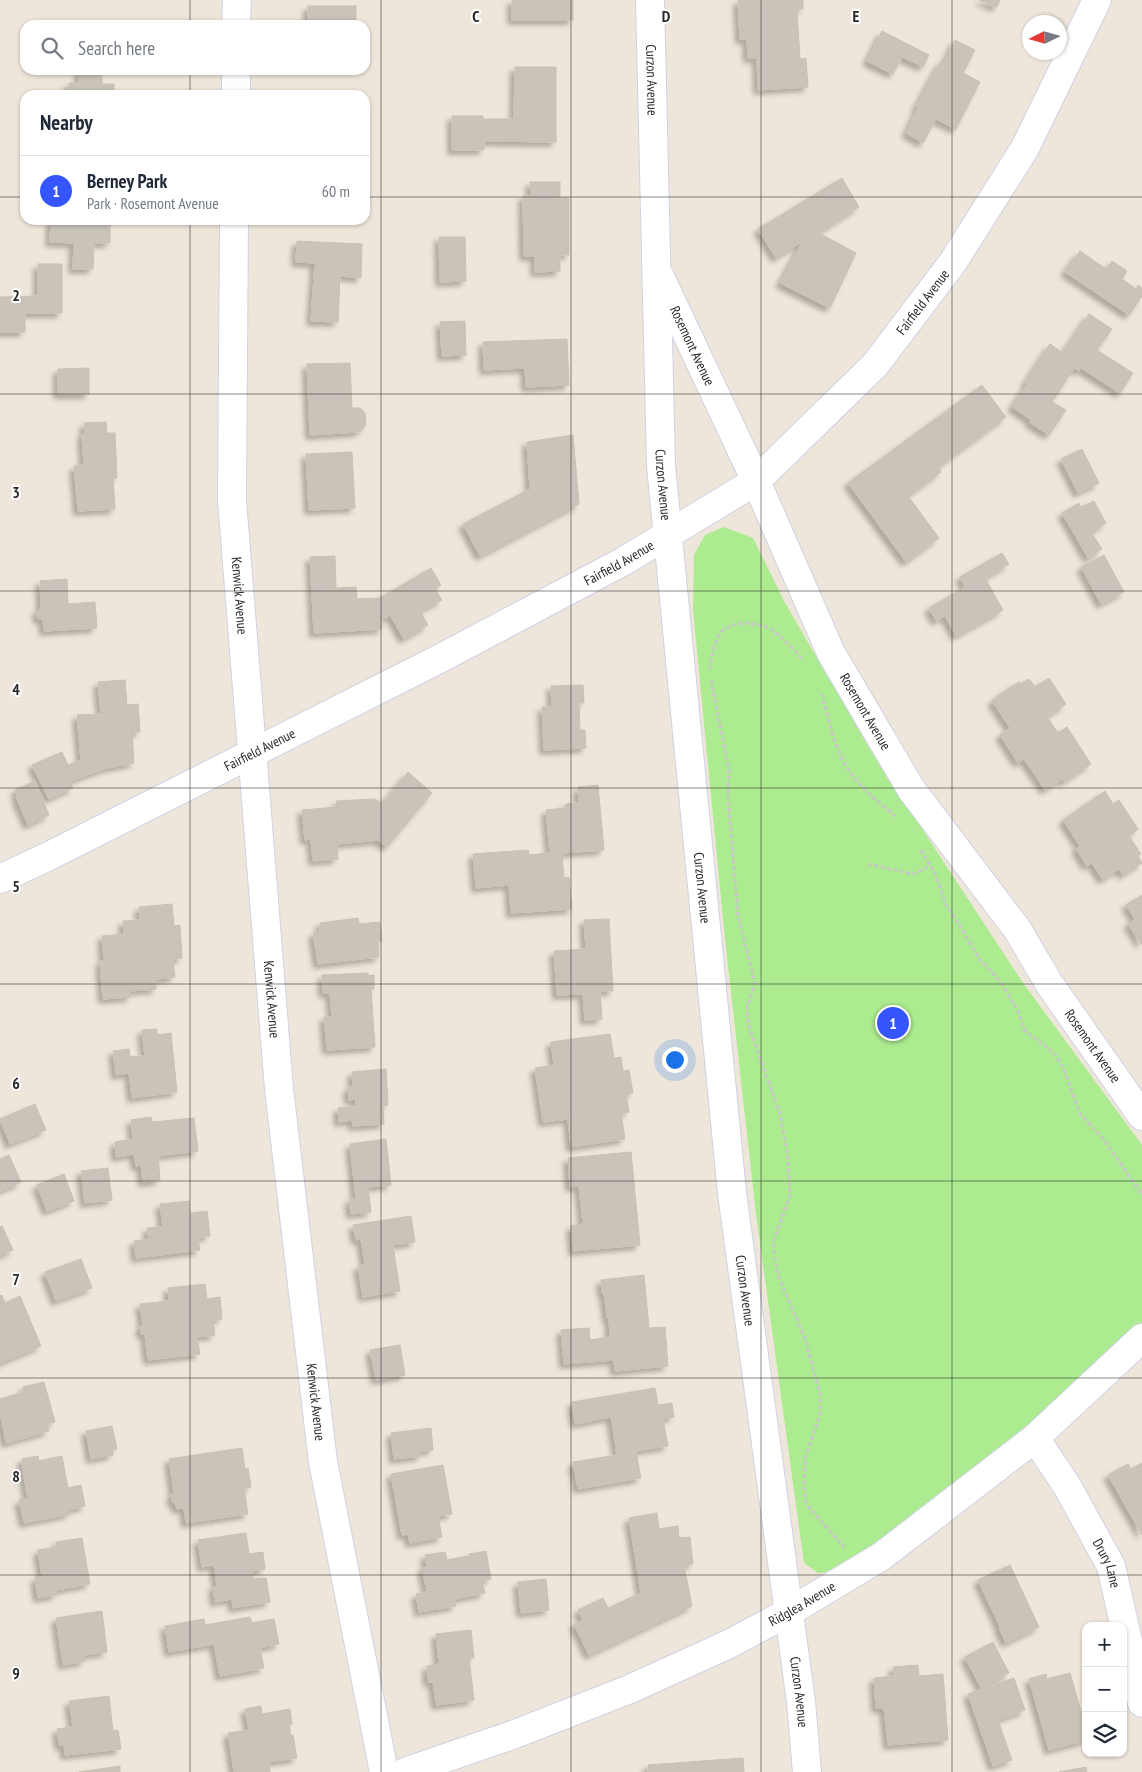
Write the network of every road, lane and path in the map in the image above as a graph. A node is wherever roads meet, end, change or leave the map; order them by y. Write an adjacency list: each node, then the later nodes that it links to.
1 (237, 0): 4 (street)
2 (650, 0): 8 (street, Curzon Avenue)
3 (1097, 0): 9 (street, Fairfield Avenue)
4 (236, 20)
5 (236, 75): 6 (street)
6 (236, 90)
7 (234, 225): 13 (street, Kenwick Avenue)
8 (656, 269): 9 (street, Rosemont Avenue); 10 (street, Curzon Avenue)
9 (756, 481): 10 (street, Fairfield Avenue); 16 (street, Rosemont Avenue)
10 (668, 534): 13 (street, Fairfield Avenue); 25 (street, Curzon Avenue)
11 (808, 668): 24 (path)
12 (821, 690): 14 (path)
13 (252, 754): 19 (street, Fairfield Avenue); 27 (street, Kenwick Avenue)
14 (900, 821)
15 (916, 843): 18 (path)
16 (956, 849): 18 (path); 20 (street, Rosemont Avenue)
17 (868, 864): 18 (path)
18 (930, 867): 21 (path)
19 (0, 879)
20 (1142, 1116)
21 (1142, 1195)
22 (1142, 1338): 23 (street, Ridglea Avenue)
23 (1035, 1438): 25 (street, Ridglea Avenue); 26 (street, Drury Lane)
24 (847, 1550)
25 (789, 1612): 28 (street, Ridglea Avenue); 29 (street, Curzon Avenue)
26 (1142, 1703)
27 (384, 1772)
28 (405, 1772)
29 (807, 1772)

